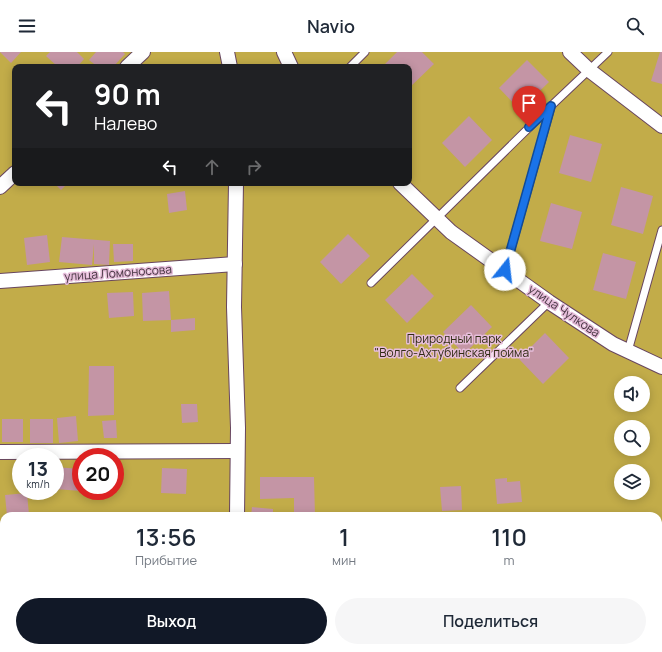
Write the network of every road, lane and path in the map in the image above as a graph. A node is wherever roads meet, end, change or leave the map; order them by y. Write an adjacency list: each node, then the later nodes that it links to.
1 (143, 52): 7 (street)
2 (227, 52): 8 (street)
3 (284, 52): 9 (street)
4 (365, 52): 10 (lane)
5 (570, 52): 11 (street)
6 (608, 52): 11 (lane)
7 (130, 64)
8 (229, 64)
9 (290, 64)
10 (353, 64)
11 (589, 70): 12 (lane); 13 (street)
12 (551, 106): 18 (lane); 21 (lane)
13 (662, 126)
14 (12, 176): 17 (street)
15 (236, 186): 20 (street)
16 (403, 186): 18 (street, улица Чулкова)
17 (0, 187)
18 (437, 219): 21 (street, улица Чулкова); 23 (lane)
19 (662, 230): 25 (lane)
20 (235, 264): 22 (street, улица Ломоносова); 28 (street)
21 (505, 270): 24 (street, улица Чулкова)
22 (0, 281)
23 (371, 283)
24 (549, 302): 25 (street, улица Чулкова); 27 (lane)
25 (628, 351): 26 (street, улица Чулкова)
26 (662, 367)
27 (460, 388)
28 (237, 451): 29 (street); 30 (street)
29 (0, 452)
30 (237, 512)

